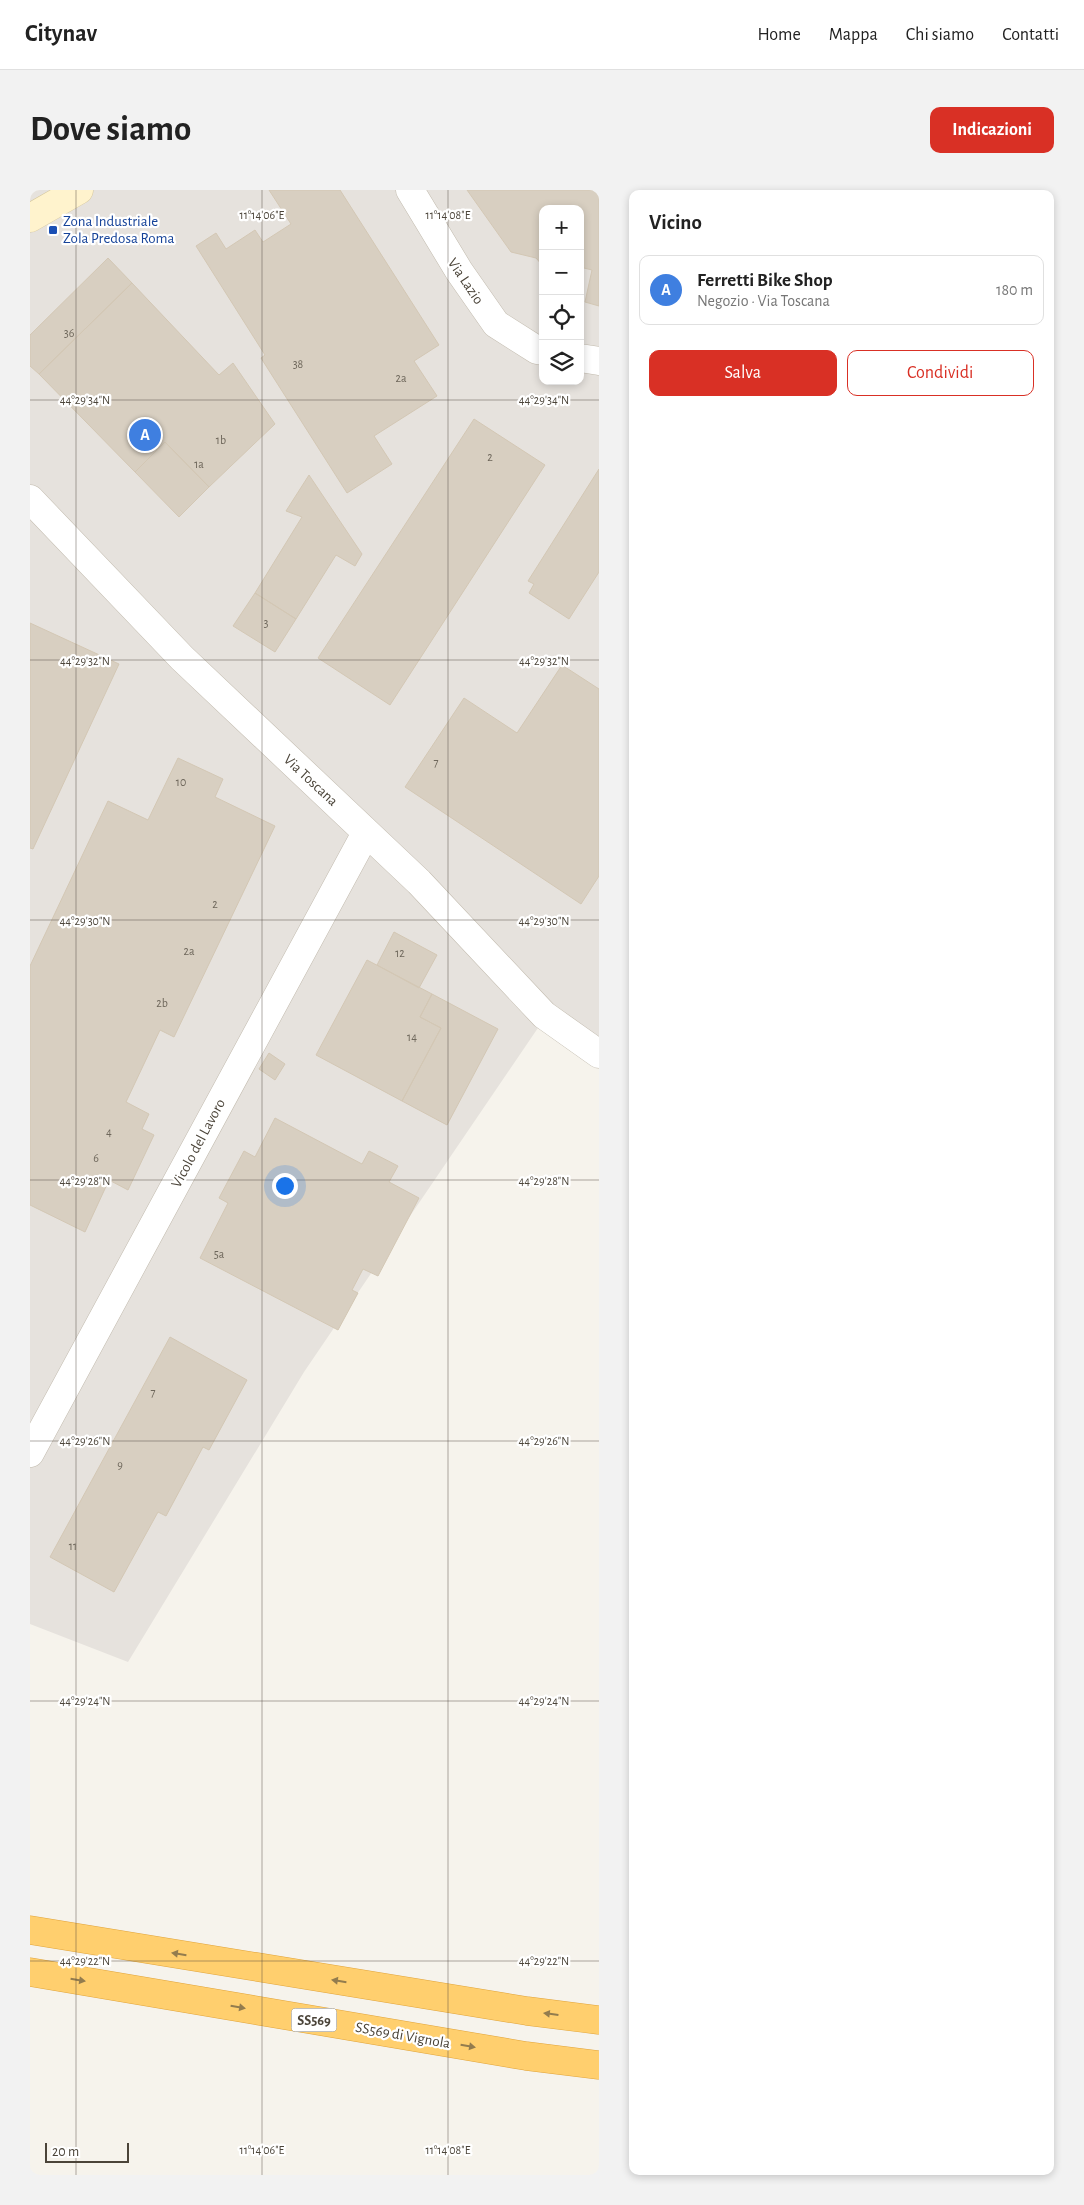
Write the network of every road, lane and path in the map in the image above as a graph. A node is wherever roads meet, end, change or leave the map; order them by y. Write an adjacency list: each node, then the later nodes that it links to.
1 (79, 190): 3 (street)
2 (410, 190): 4 (street, Via Lazio)
3 (30, 218)
4 (539, 350)
5 (584, 359): 6 (street)
6 (599, 361)
7 (30, 499): 8 (street, Via Toscana)
8 (366, 832): 9 (street, Via Toscana); 10 (street, Vicolo del Lavoro)
9 (599, 1054)
10 (30, 1453)
11 (30, 1930): 13 (highway, one-way to 11)
12 (30, 1972): 14 (highway, SS569 di Vignola / SS569, one-way to 14)
13 (599, 2020)
14 (599, 2065)

